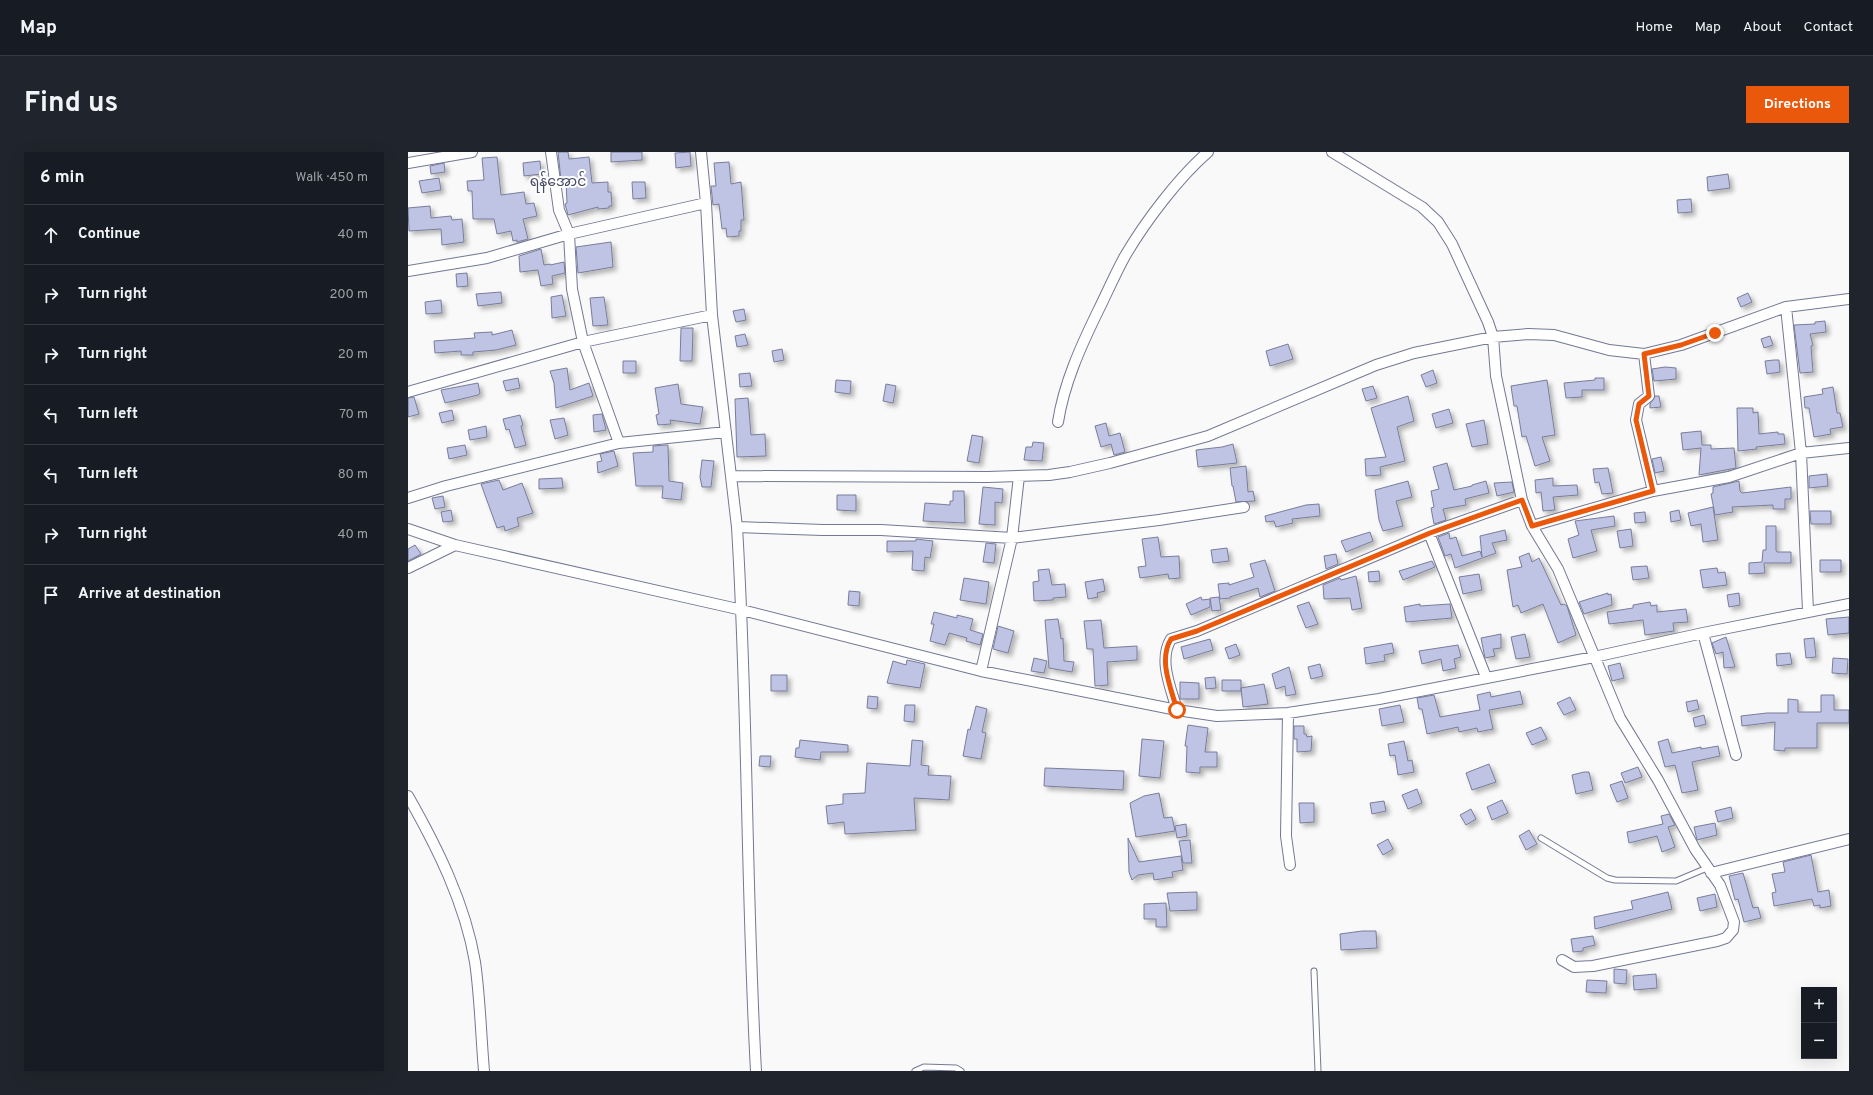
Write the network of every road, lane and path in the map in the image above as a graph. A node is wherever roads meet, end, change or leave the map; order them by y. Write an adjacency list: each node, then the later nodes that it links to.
1 (472, 152): 6 (street)
2 (551, 152): 8 (street)
3 (700, 152): 7 (street)
4 (1208, 152): 17 (street)
5 (1332, 152): 13 (street)
6 (408, 163)
7 (706, 203): 8 (street); 12 (street)
8 (569, 234): 9 (street); 14 (street)
9 (408, 271)
10 (1849, 299): 11 (street)
11 (1786, 307): 15 (street); 21 (street)
12 (712, 316): 14 (street); 18 (street)
13 (1493, 337): 15 (street); 23 (street); 26 (street)
14 (583, 342): 16 (street); 19 (street)
15 (1644, 354): 24 (street)
16 (408, 392)
17 (1058, 422)
18 (726, 432): 19 (street); 22 (street)
19 (618, 443): 25 (street)
20 (1849, 448): 21 (street)
21 (1801, 453): 24 (street); 37 (street)
22 (731, 476): 23 (street); 28 (street)
23 (1019, 476): 32 (street)
24 (1653, 491): 29 (street)
25 (408, 498)
26 (1522, 500): 29 (street); 31 (street)
27 (1244, 507): 32 (street)
28 (737, 526): 32 (street); 36 (street)
29 (1532, 526): 39 (street)
30 (408, 529): 33 (street)
31 (1430, 533): 41 (street); 42 (street)
32 (1012, 538): 40 (street)
33 (455, 545): 34 (street); 36 (street)
34 (408, 568)
35 (1849, 604): 37 (street)
36 (742, 610): 40 (street); 53 (street)
37 (1808, 611): 38 (street)
38 (1703, 633): 39 (street); 44 (street)
39 (1594, 657): 41 (street); 49 (street)
40 (981, 671): 42 (street)
41 (1486, 677): 43 (street)
42 (1177, 710): 43 (street)
43 (1288, 713): 48 (street)
44 (1736, 755)
45 (408, 796): 52 (street)
46 (1541, 838): 49 (lane)
47 (1849, 839): 49 (street)
48 (1290, 865)
49 (1709, 871): 50 (street)
50 (1562, 960)
51 (1314, 971): 56 (lane)
52 (484, 1071)
53 (756, 1071)
54 (914, 1071): 55 (lane)
55 (961, 1071)
56 (1318, 1071)

